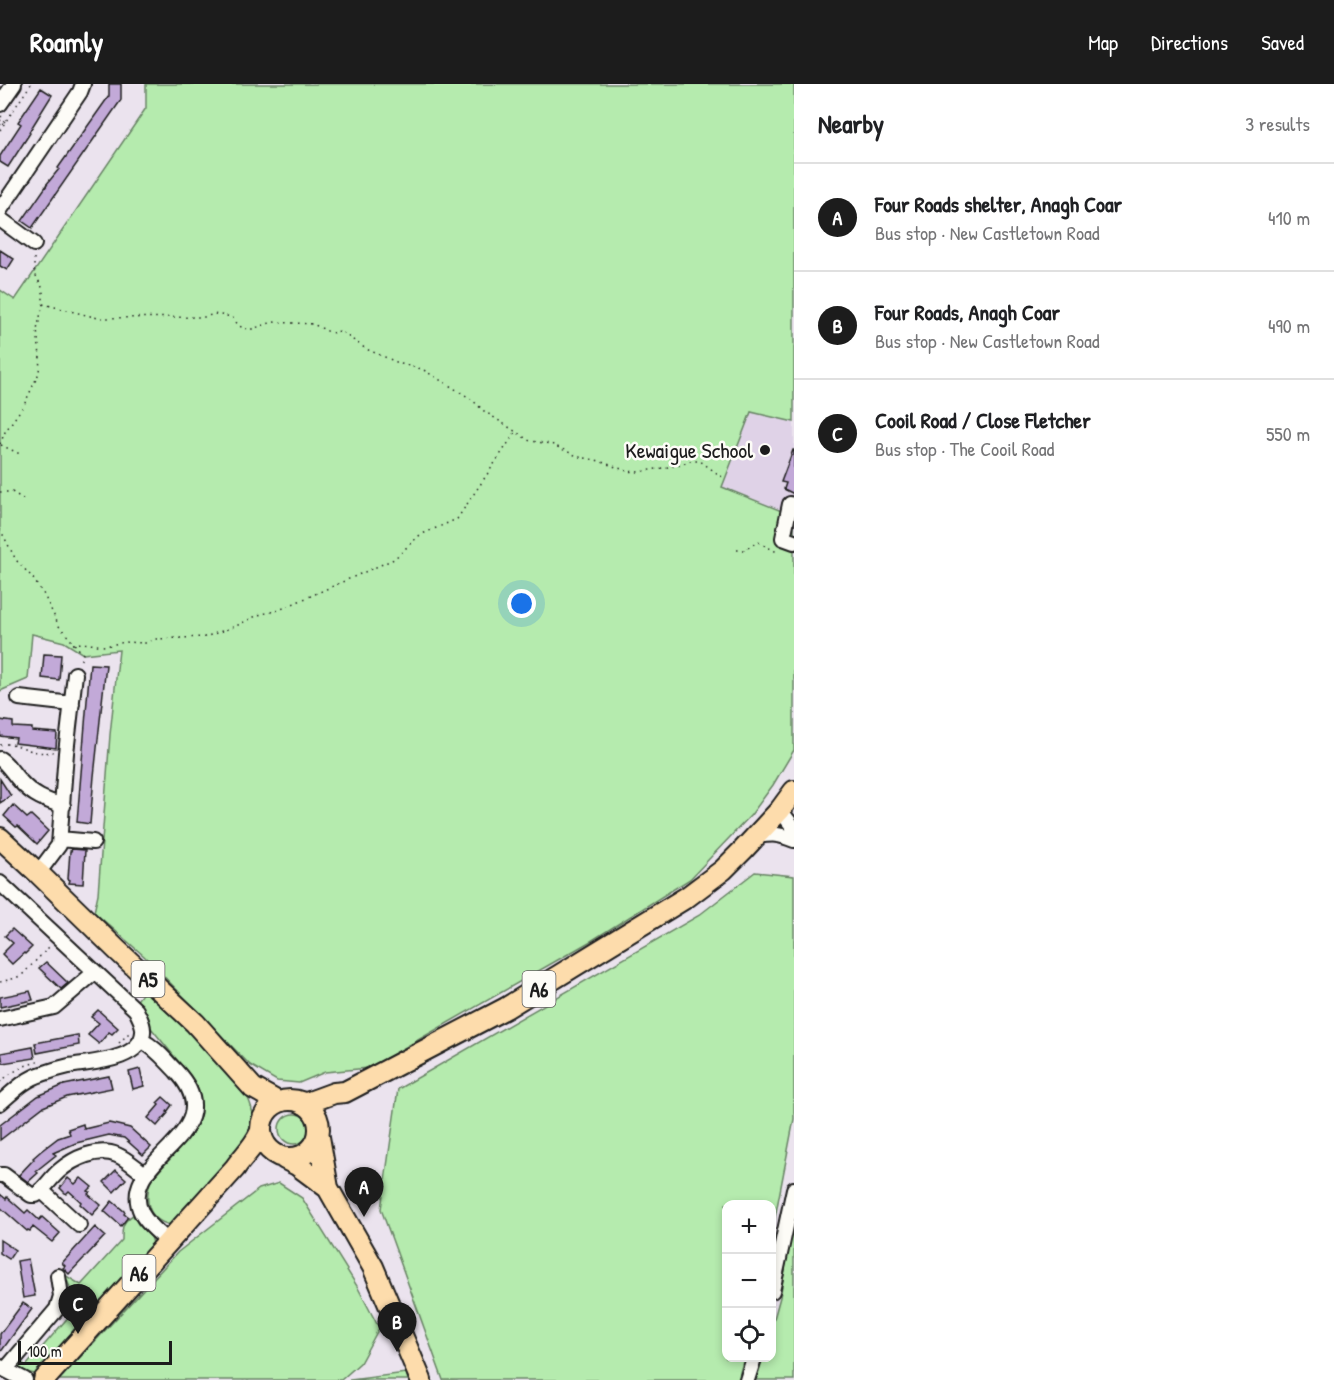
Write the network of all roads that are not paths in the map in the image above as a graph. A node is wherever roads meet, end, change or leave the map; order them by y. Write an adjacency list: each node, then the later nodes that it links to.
1 (14, 84): 3 (street)
2 (83, 84): 4 (street)
3 (1, 111)
4 (0, 210)
5 (0, 219): 6 (street)
6 (34, 244)
7 (790, 504): 8 (street)
8 (789, 540)
9 (75, 674): 11 (street)
10 (19, 698): 11 (street)
11 (72, 704): 14 (street)
12 (7, 759): 14 (street)
13 (794, 791): 15 (highway, A6)
14 (63, 806): 19 (street)
15 (780, 810): 16 (street); 17 (highway, A6)
16 (794, 828)
17 (756, 836): 20 (street); 28 (highway, A6)
18 (0, 838): 22 (highway, A5)
19 (64, 839): 21 (street); 22 (street)
20 (794, 840)
21 (93, 842)
22 (38, 873): 27 (highway, A5)
23 (3, 891): 24 (street)
24 (95, 972): 25 (street); 26 (street)
25 (0, 1019)
26 (141, 1040): 29 (street); 36 (street)
27 (253, 1088): 30 (highway, A5); 32 (highway, A5)
28 (345, 1092): 31 (highway, A6); 33 (highway, A6)
29 (0, 1102)
30 (278, 1102): 31 (highway); 32 (highway)
31 (304, 1104): 33 (highway)
32 (261, 1126): 34 (highway); 35 (highway, A6)
33 (319, 1132): 34 (highway); 38 (highway)
34 (280, 1157): 35 (highway, A6); 38 (highway)
35 (234, 1168): 42 (highway, A6)
36 (145, 1174): 40 (street); 42 (street)
37 (0, 1175): 40 (street)
38 (328, 1188): 49 (highway)
39 (794, 1189): 43 (street)
40 (41, 1190): 41 (street)
41 (78, 1225)
42 (168, 1241): 48 (highway, A6)
43 (776, 1269)
44 (58, 1276): 46 (street)
45 (753, 1362): 50 (street)
46 (3, 1368): 47 (street)
47 (25, 1380)
48 (44, 1380)
49 (421, 1380)
50 (747, 1380)

